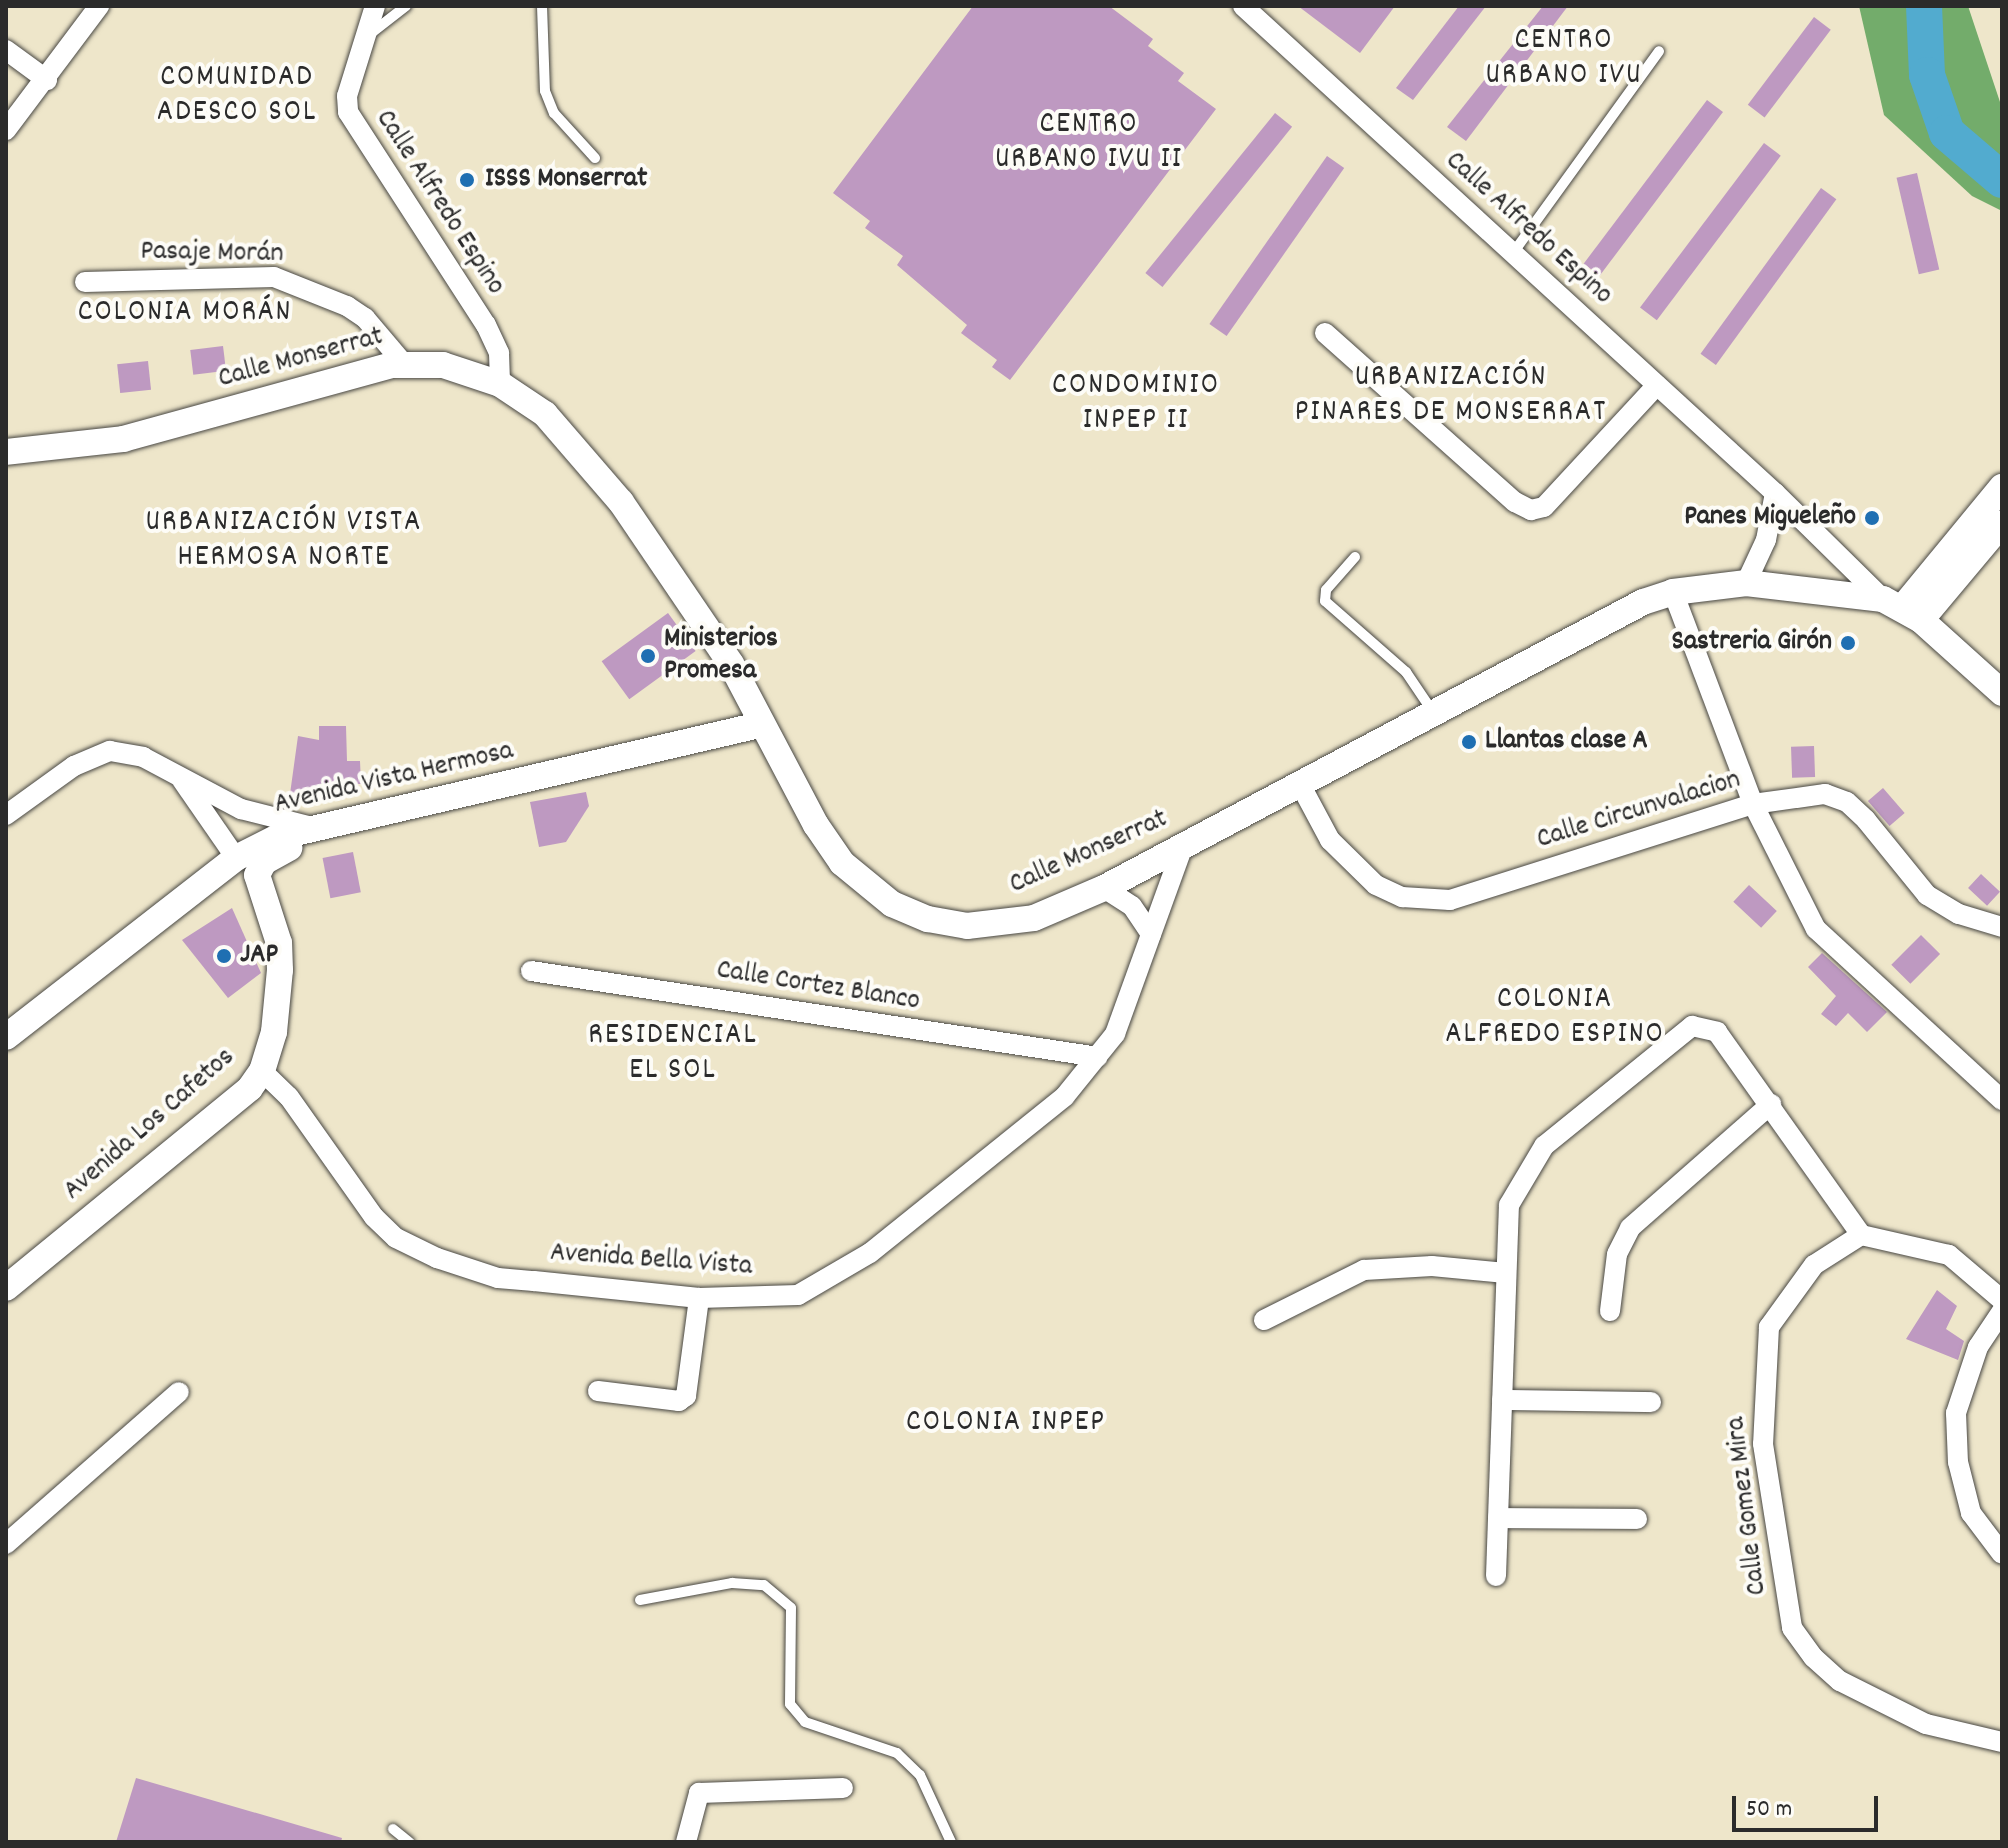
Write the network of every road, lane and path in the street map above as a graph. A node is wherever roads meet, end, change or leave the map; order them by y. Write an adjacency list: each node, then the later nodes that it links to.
1 (99, 6): 9 (street)
2 (375, 6): 6 (street, Calle Alfredo Espino)
3 (406, 6): 6 (lane)
4 (542, 6): 11 (lane)
5 (1243, 6): 12 (street, Calle Alfredo Espino)
6 (365, 38): 16 (street, Calle Alfredo Espino)
7 (6, 50): 9 (street)
8 (1659, 51): 12 (lane)
9 (47, 80): 10 (street)
10 (6, 130)
11 (595, 158)
12 (1513, 253): 17 (street, Calle Alfredo Espino)
13 (85, 282): 15 (street, Pasaje Morán)
14 (1325, 333): 17 (street)
15 (404, 364): 16 (street, Calle Monserrat); 18 (street, Calle Monserrat)
16 (500, 384): 28 (street, Calle Monserrat)
17 (1657, 385): 20 (street, Calle Alfredo Espino)
18 (6, 452)
19 (2002, 487): 25 (street)
20 (1775, 493): 23 (street); 25 (street, Calle Alfredo Espino)
21 (2002, 523): 25 (street)
22 (1355, 557): 27 (lane)
23 (1746, 583): 24 (street, Calle Monserrat); 25 (street, Calle Monserrat)
24 (1673, 592): 27 (street, Calle Monserrat); 31 (street)
25 (1903, 609): 26 (street)
26 (2002, 693)
27 (1434, 713): 30 (street, Calle Monserrat)
28 (760, 725): 33 (street, Avenida Vista Hermosa); 37 (street, Calle Monserrat)
29 (180, 777): 32 (street); 33 (street); 35 (street)
30 (1300, 784): 31 (street, Calle Circunvalacion); 34 (street, Calle Monserrat)
31 (1753, 804): 39 (street, Calle Circunvalacion); 45 (street)
32 (6, 815)
33 (323, 829): 35 (street, Avenida Vista Hermosa); 36 (street)
34 (1182, 849): 37 (street, Calle Monserrat); 40 (street, Avenida Bella Vista)
35 (236, 858): 38 (street, Avenida Vista Hermosa)
36 (257, 886): 38 (street); 44 (street, Avenida Los Cafetos)
37 (1104, 888): 40 (street)
38 (176, 905): 42 (street, Avenida Vista Hermosa)
39 (2002, 927)
40 (1151, 934): 43 (street, Avenida Bella Vista)
41 (531, 971): 43 (street, Calle Cortez Blanco)
42 (6, 1037)
43 (1098, 1057): 50 (street, Avenida Bella Vista)
44 (262, 1071): 49 (street, Avenida Los Cafetos); 50 (street, Avenida Bella Vista)
45 (2002, 1100)
46 (1771, 1104): 47 (street); 48 (street); 51 (street)
47 (1861, 1235): 52 (street); 64 (street, Calle Gomez Mira)
48 (1506, 1273): 53 (street); 56 (street)
49 (6, 1288)
50 (699, 1298): 54 (street)
51 (1610, 1311)
52 (2001, 1312): 61 (street)
53 (1264, 1320)
54 (598, 1391)
55 (179, 1392): 60 (street)
56 (1502, 1400): 57 (street); 58 (street)
57 (1651, 1402)
58 (1498, 1518): 59 (street); 62 (street)
59 (1637, 1519)
60 (6, 1544)
61 (2002, 1554)
62 (1496, 1576)
63 (640, 1600): 69 (lane)
64 (2002, 1742)
65 (843, 1788): 68 (street)
66 (393, 1829): 67 (lane)
67 (409, 1842)
68 (686, 1842)
69 (951, 1842)

